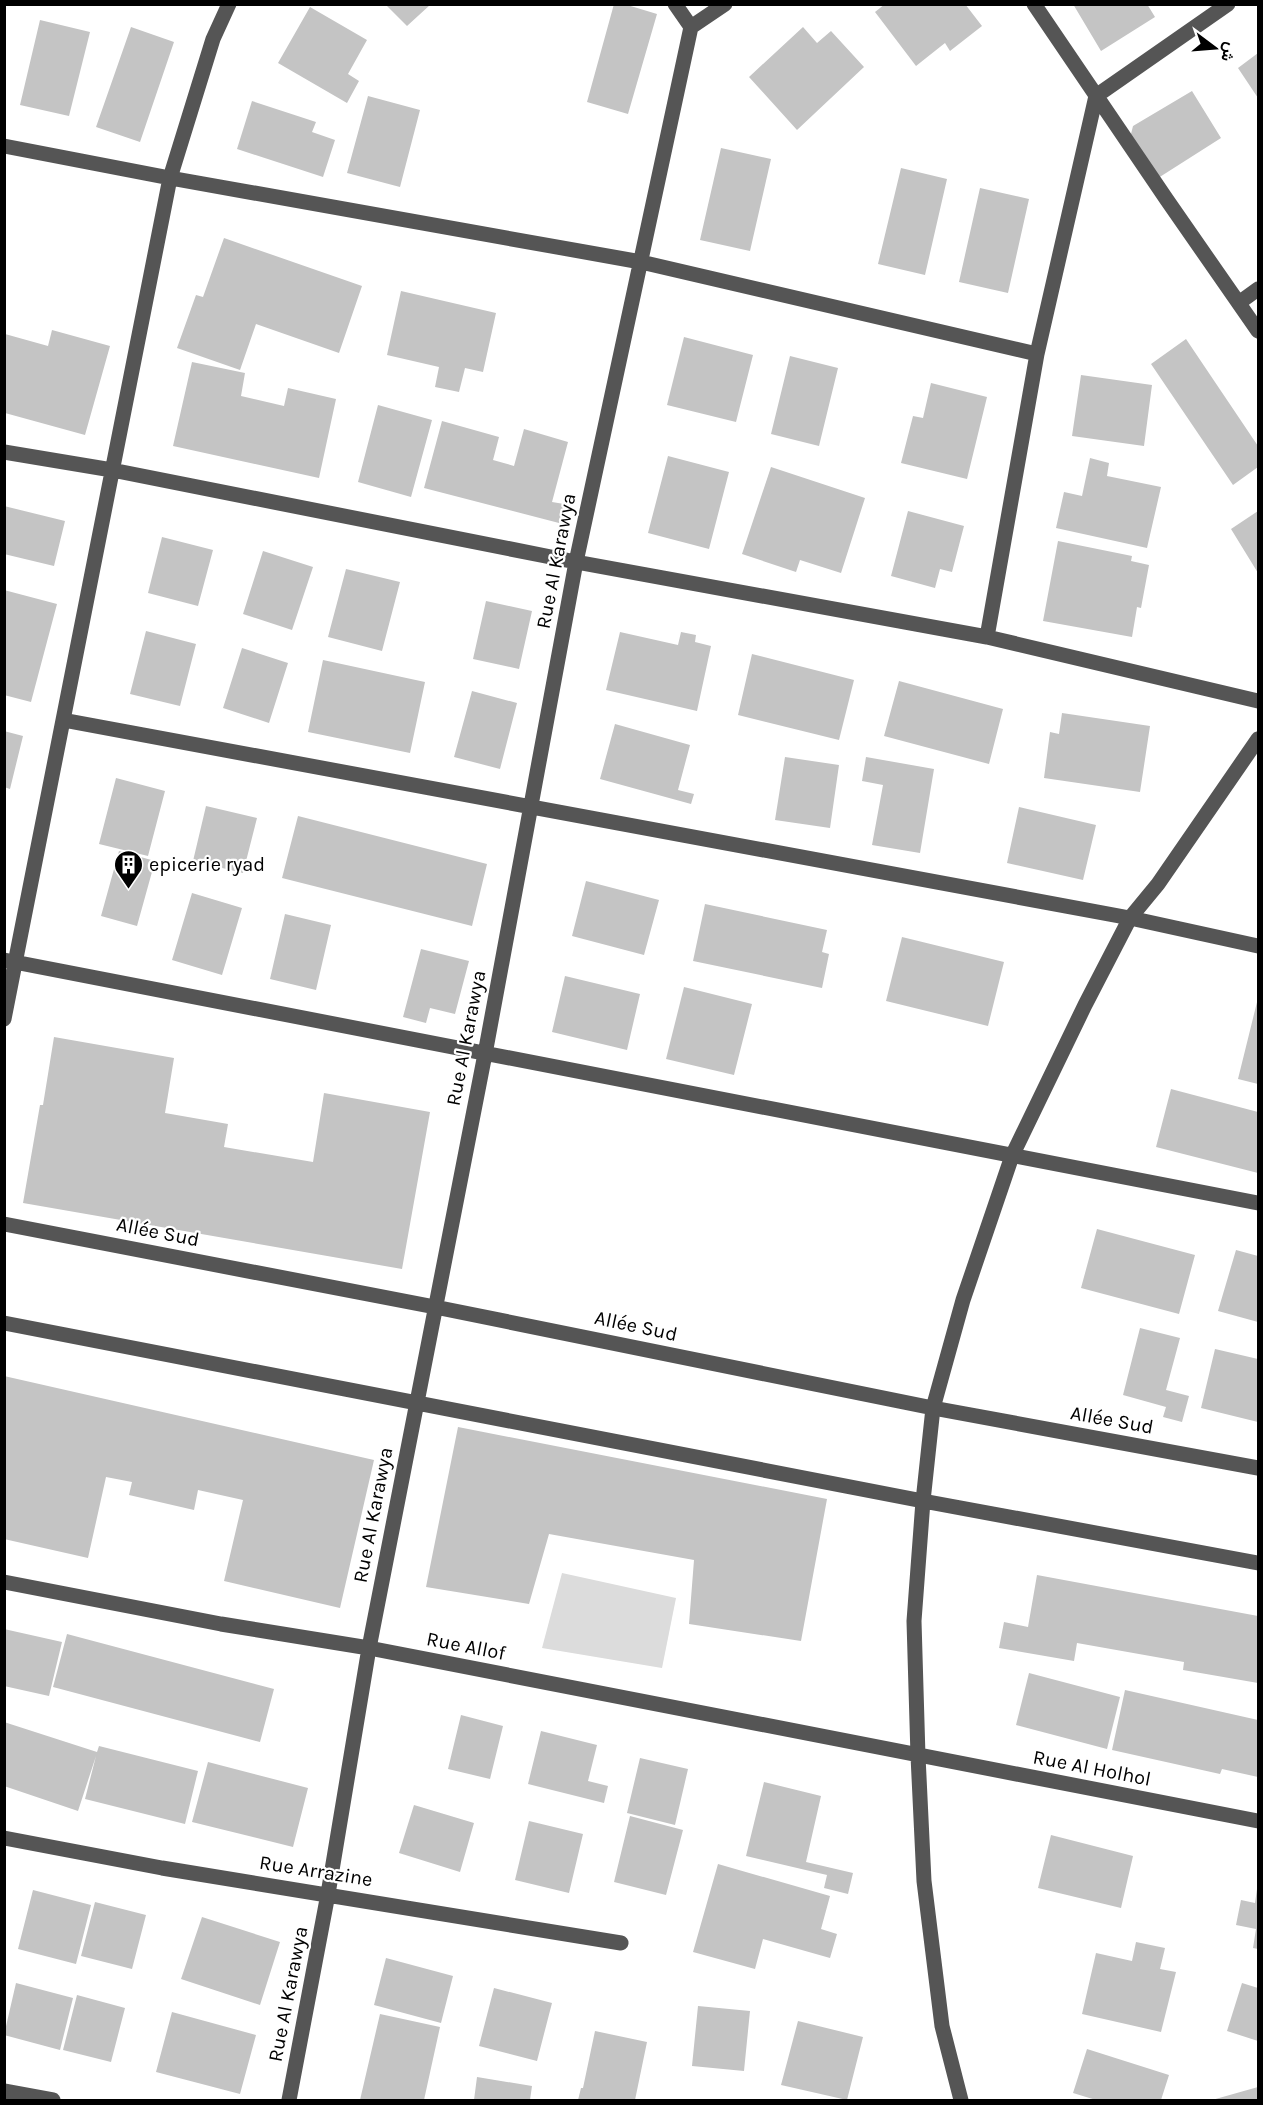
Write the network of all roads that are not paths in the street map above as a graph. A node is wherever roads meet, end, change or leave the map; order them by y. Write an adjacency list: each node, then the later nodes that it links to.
1 (229, 4): 9 (street)
2 (675, 4): 6 (street)
3 (725, 4): 6 (street)
4 (1034, 4): 7 (street)
5 (1228, 4): 7 (street)
6 (691, 27): 10 (street, Rue Al Karawya)
7 (1096, 96): 12 (street); 14 (street)
8 (4, 146): 9 (street)
9 (170, 178): 10 (street); 16 (street)
10 (641, 262): 14 (street); 17 (street, Rue Al Karawya)
11 (1258, 289): 12 (street)
12 (1240, 302): 13 (street)
13 (1258, 331)
14 (1037, 354): 18 (street)
15 (4, 452): 16 (street)
16 (112, 470): 17 (street); 20 (street)
17 (576, 562): 18 (street); 22 (street, Rue Al Karawya)
18 (987, 637): 19 (street)
19 (1258, 701)
20 (63, 720): 22 (street); 25 (street)
21 (1258, 739): 23 (street)
22 (531, 807): 23 (street); 27 (street, Rue Al Karawya)
23 (1130, 918): 24 (street); 28 (street)
24 (1258, 946)
25 (10, 961): 26 (street); 27 (street)
26 (4, 1018)
27 (485, 1054): 28 (street); 31 (street, Rue Al Karawya)
28 (1012, 1156): 29 (street); 34 (street)
29 (1258, 1203)
30 (4, 1224): 31 (street, Allée Sud)
31 (435, 1307): 33 (street, Rue Al Karawya); 34 (street, Allée Sud)
32 (4, 1323): 33 (street)
33 (416, 1403): 36 (street); 39 (street, Rue Al Karawya)
34 (933, 1408): 35 (street, Allée Sud); 36 (street)
35 (1258, 1468)
36 (923, 1501): 37 (street); 40 (street)
37 (1258, 1563)
38 (4, 1582): 39 (street, Rue Allof)
39 (369, 1648): 40 (street, Rue Allof); 43 (street, Rue Al Karawya)
40 (918, 1756): 41 (street, Rue Al Holhol); 48 (street)
41 (1258, 1821)
42 (4, 1838): 43 (street, Rue Arrazine)
43 (328, 1894): 44 (street, Rue Arrazine); 47 (street, Rue Al Karawya)
44 (621, 1943)
45 (4, 2091): 46 (street)
46 (53, 2100)
47 (289, 2100)
48 (961, 2100)

